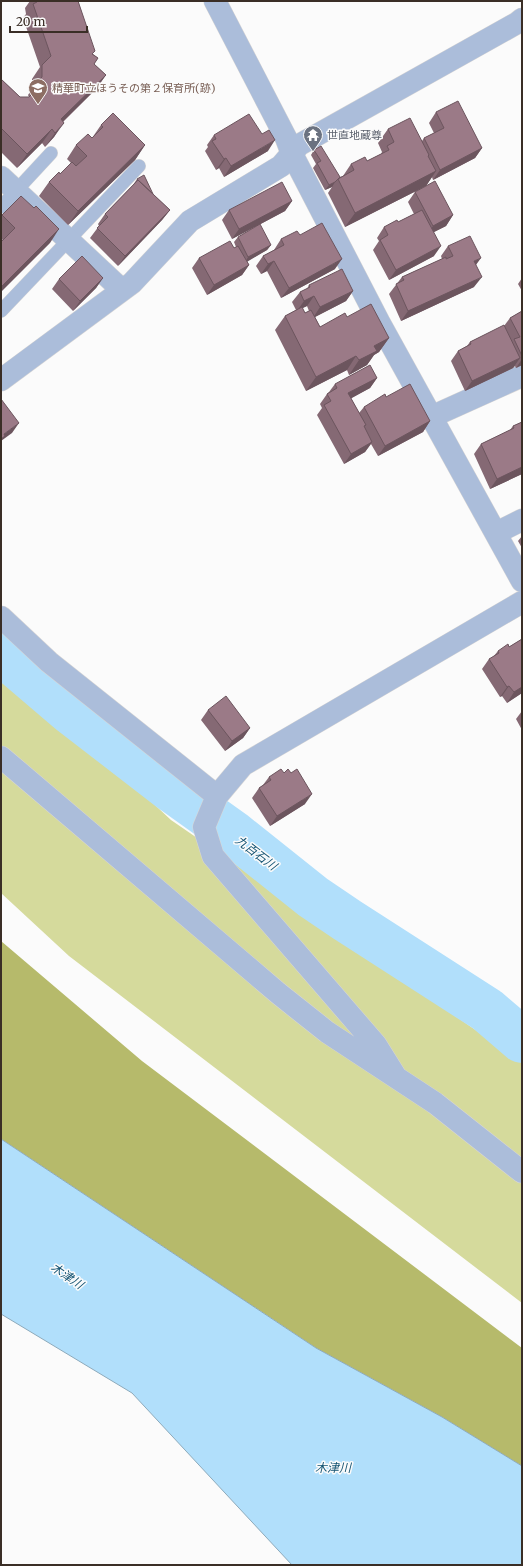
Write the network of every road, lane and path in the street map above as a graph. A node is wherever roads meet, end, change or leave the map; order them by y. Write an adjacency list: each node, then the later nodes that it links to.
1 (215, 1): 4 (street)
2 (522, 19): 4 (street)
3 (51, 153): 6 (lane)
4 (292, 154): 9 (street); 13 (street)
5 (139, 166): 8 (lane)
6 (8, 184): 7 (lane); 8 (street)
7 (1, 207)
8 (68, 241): 9 (street); 10 (lane)
9 (122, 290): 12 (street)
10 (1, 311)
11 (522, 376): 13 (street)
12 (1, 380)
13 (431, 417): 15 (street)
14 (522, 520): 15 (street)
15 (496, 533): 16 (street)
16 (522, 581)
17 (522, 602): 20 (street)
18 (1, 617): 20 (street)
19 (1, 757): 21 (street)
20 (217, 796): 21 (street)
21 (396, 1077): 22 (street)
22 (522, 1172)

